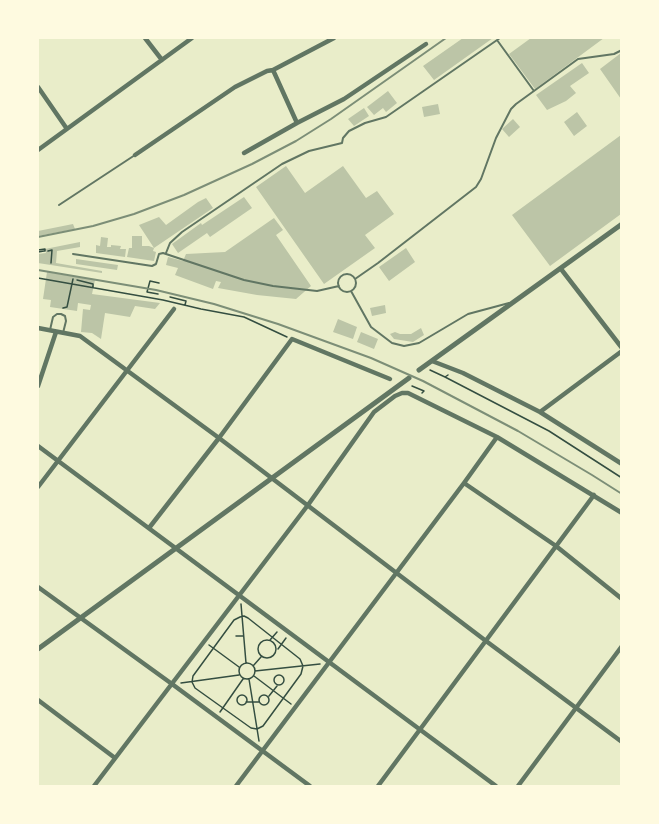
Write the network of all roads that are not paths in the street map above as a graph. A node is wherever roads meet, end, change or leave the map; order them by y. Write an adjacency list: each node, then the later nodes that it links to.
1 (145, 38): 8 (street)
2 (192, 38): 8 (street)
3 (334, 38): 9 (street)
4 (500, 38): 5 (lane)
5 (497, 40): 11 (lane); 19 (lane)
6 (426, 44): 12 (street)
7 (621, 50): 11 (lane)
8 (162, 60): 13 (street)
9 (273, 70): 12 (street); 16 (street)
10 (38, 87): 13 (street)
11 (534, 91): 22 (lane)
12 (297, 123): 15 (street)
13 (67, 129): 14 (street)
14 (38, 150)
15 (244, 153)
16 (135, 154): 17 (lane)
17 (59, 205)
18 (621, 224): 21 (street)
19 (166, 253): 20 (lane); 23 (lane)
20 (73, 254)
21 (561, 268): 25 (street); 30 (street)
22 (355, 279): 23 (lane); 24 (lane)
23 (339, 286): 24 (lane)
24 (351, 291): 25 (lane)
25 (515, 302): 31 (street)
26 (174, 309): 32 (street)
27 (38, 328): 28 (street)
28 (53, 331): 29 (street); 29 (lane); 36 (street)
29 (63, 333): 32 (street)
30 (621, 350): 38 (street)
31 (432, 362): 33 (street); 38 (street)
32 (128, 370): 40 (street); 42 (street)
33 (419, 370)
34 (390, 379): 40 (street)
35 (408, 381): 37 (street)
36 (38, 386)
37 (372, 409): 39 (street); 44 (street); 48 (street)
38 (540, 412): 43 (street)
39 (496, 437): 45 (street); 47 (street)
40 (219, 438): 44 (street); 50 (street)
41 (38, 446): 42 (street)
42 (58, 461): 46 (street); 50 (street)
43 (621, 464)
44 (272, 478): 48 (street); 52 (street)
45 (464, 483): 51 (street); 53 (street)
46 (38, 487)
47 (594, 495): 49 (street); 51 (street)
48 (308, 505): 53 (street); 55 (street)
49 (621, 513)
50 (149, 528): 52 (street)
51 (556, 546): 56 (street); 58 (street)
52 (176, 549): 55 (street); 57 (street)
53 (396, 573): 58 (street); 61 (street)
54 (38, 587): 57 (street)
55 (240, 595): 61 (street); 62 (street)
56 (621, 600)
57 (80, 618): 60 (street); 62 (street)
58 (486, 641): 64 (street); 65 (street)
59 (621, 646): 64 (street)
60 (38, 649)
61 (329, 663): 65 (street); 67 (street)
62 (172, 684): 67 (street); 68 (street)
63 (38, 700): 68 (street)
64 (576, 708): 66 (street); 74 (street)
65 (419, 730): 72 (street); 73 (street)
66 (621, 742)
67 (261, 750): 70 (street); 71 (street)
68 (115, 758): 69 (street)
69 (94, 786)
70 (236, 786)
71 (310, 786)
72 (378, 786)
73 (496, 786)
74 (518, 786)

